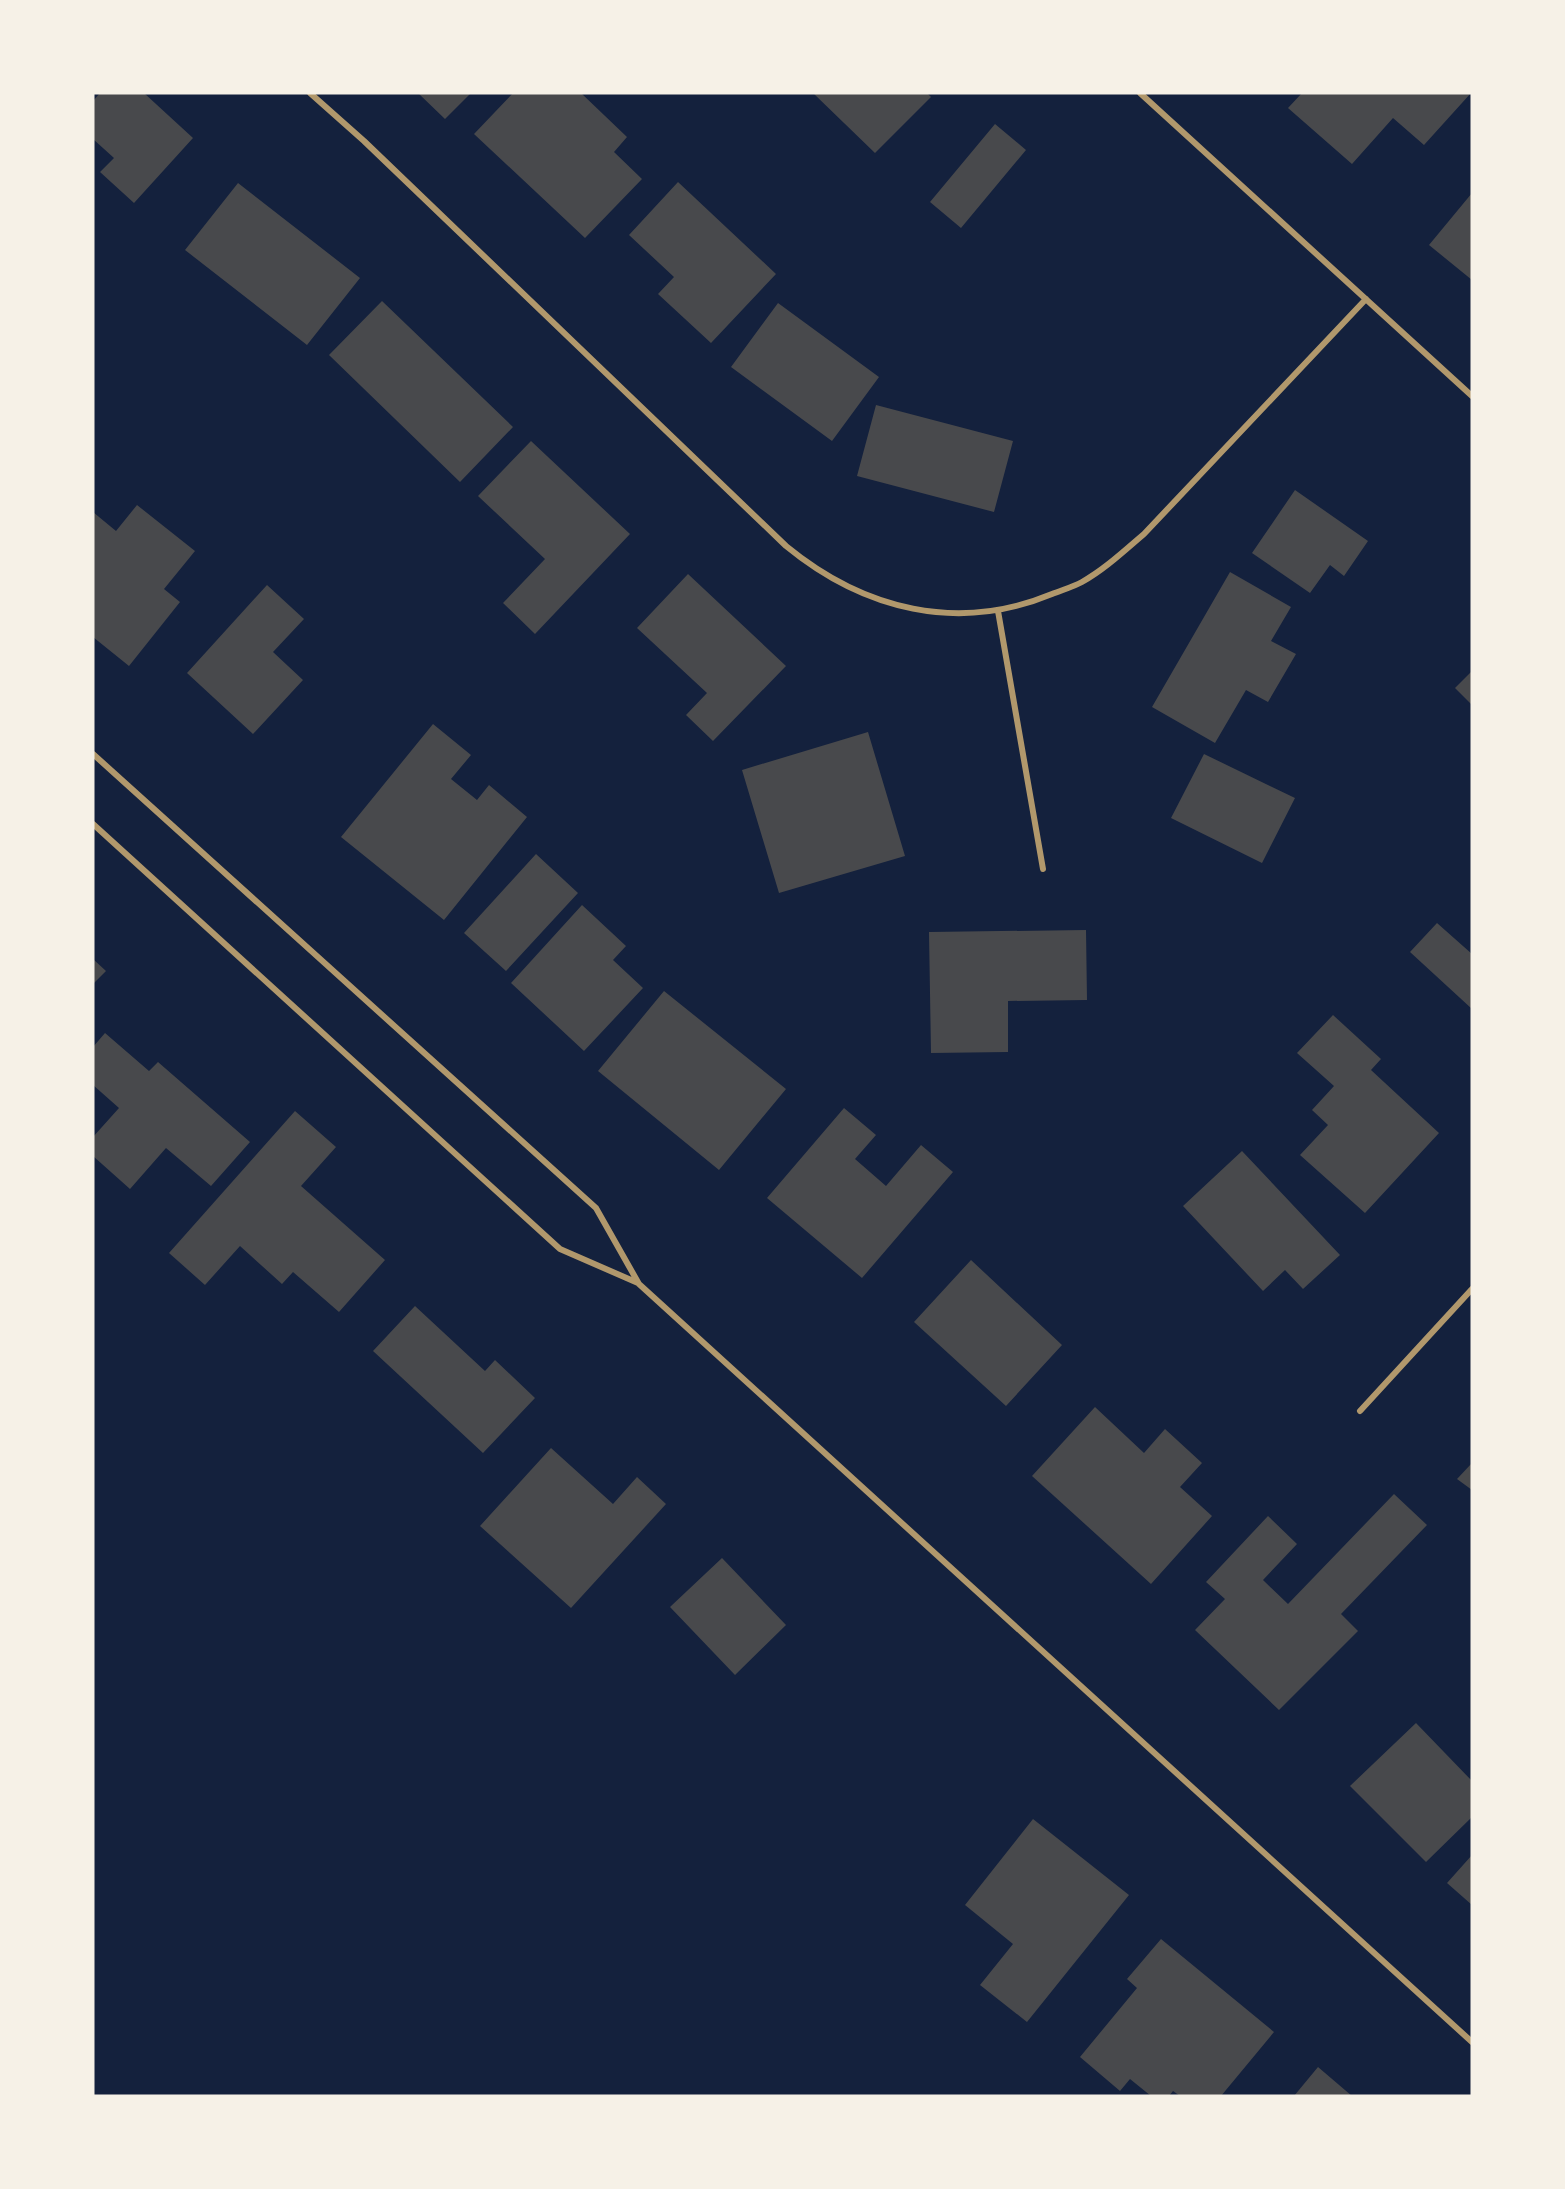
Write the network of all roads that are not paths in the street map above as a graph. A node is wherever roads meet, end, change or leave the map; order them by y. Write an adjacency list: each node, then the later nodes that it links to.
1 (310, 93): 5 (street)
2 (1140, 93): 3 (street)
3 (1366, 299): 4 (street); 5 (street)
4 (1472, 396)
5 (998, 611): 8 (street)
6 (93, 754): 9 (street)
7 (93, 824): 9 (street)
8 (1043, 868)
9 (639, 1284): 12 (street)
10 (1472, 1288): 11 (street)
11 (1360, 1412)
12 (1472, 2042)

